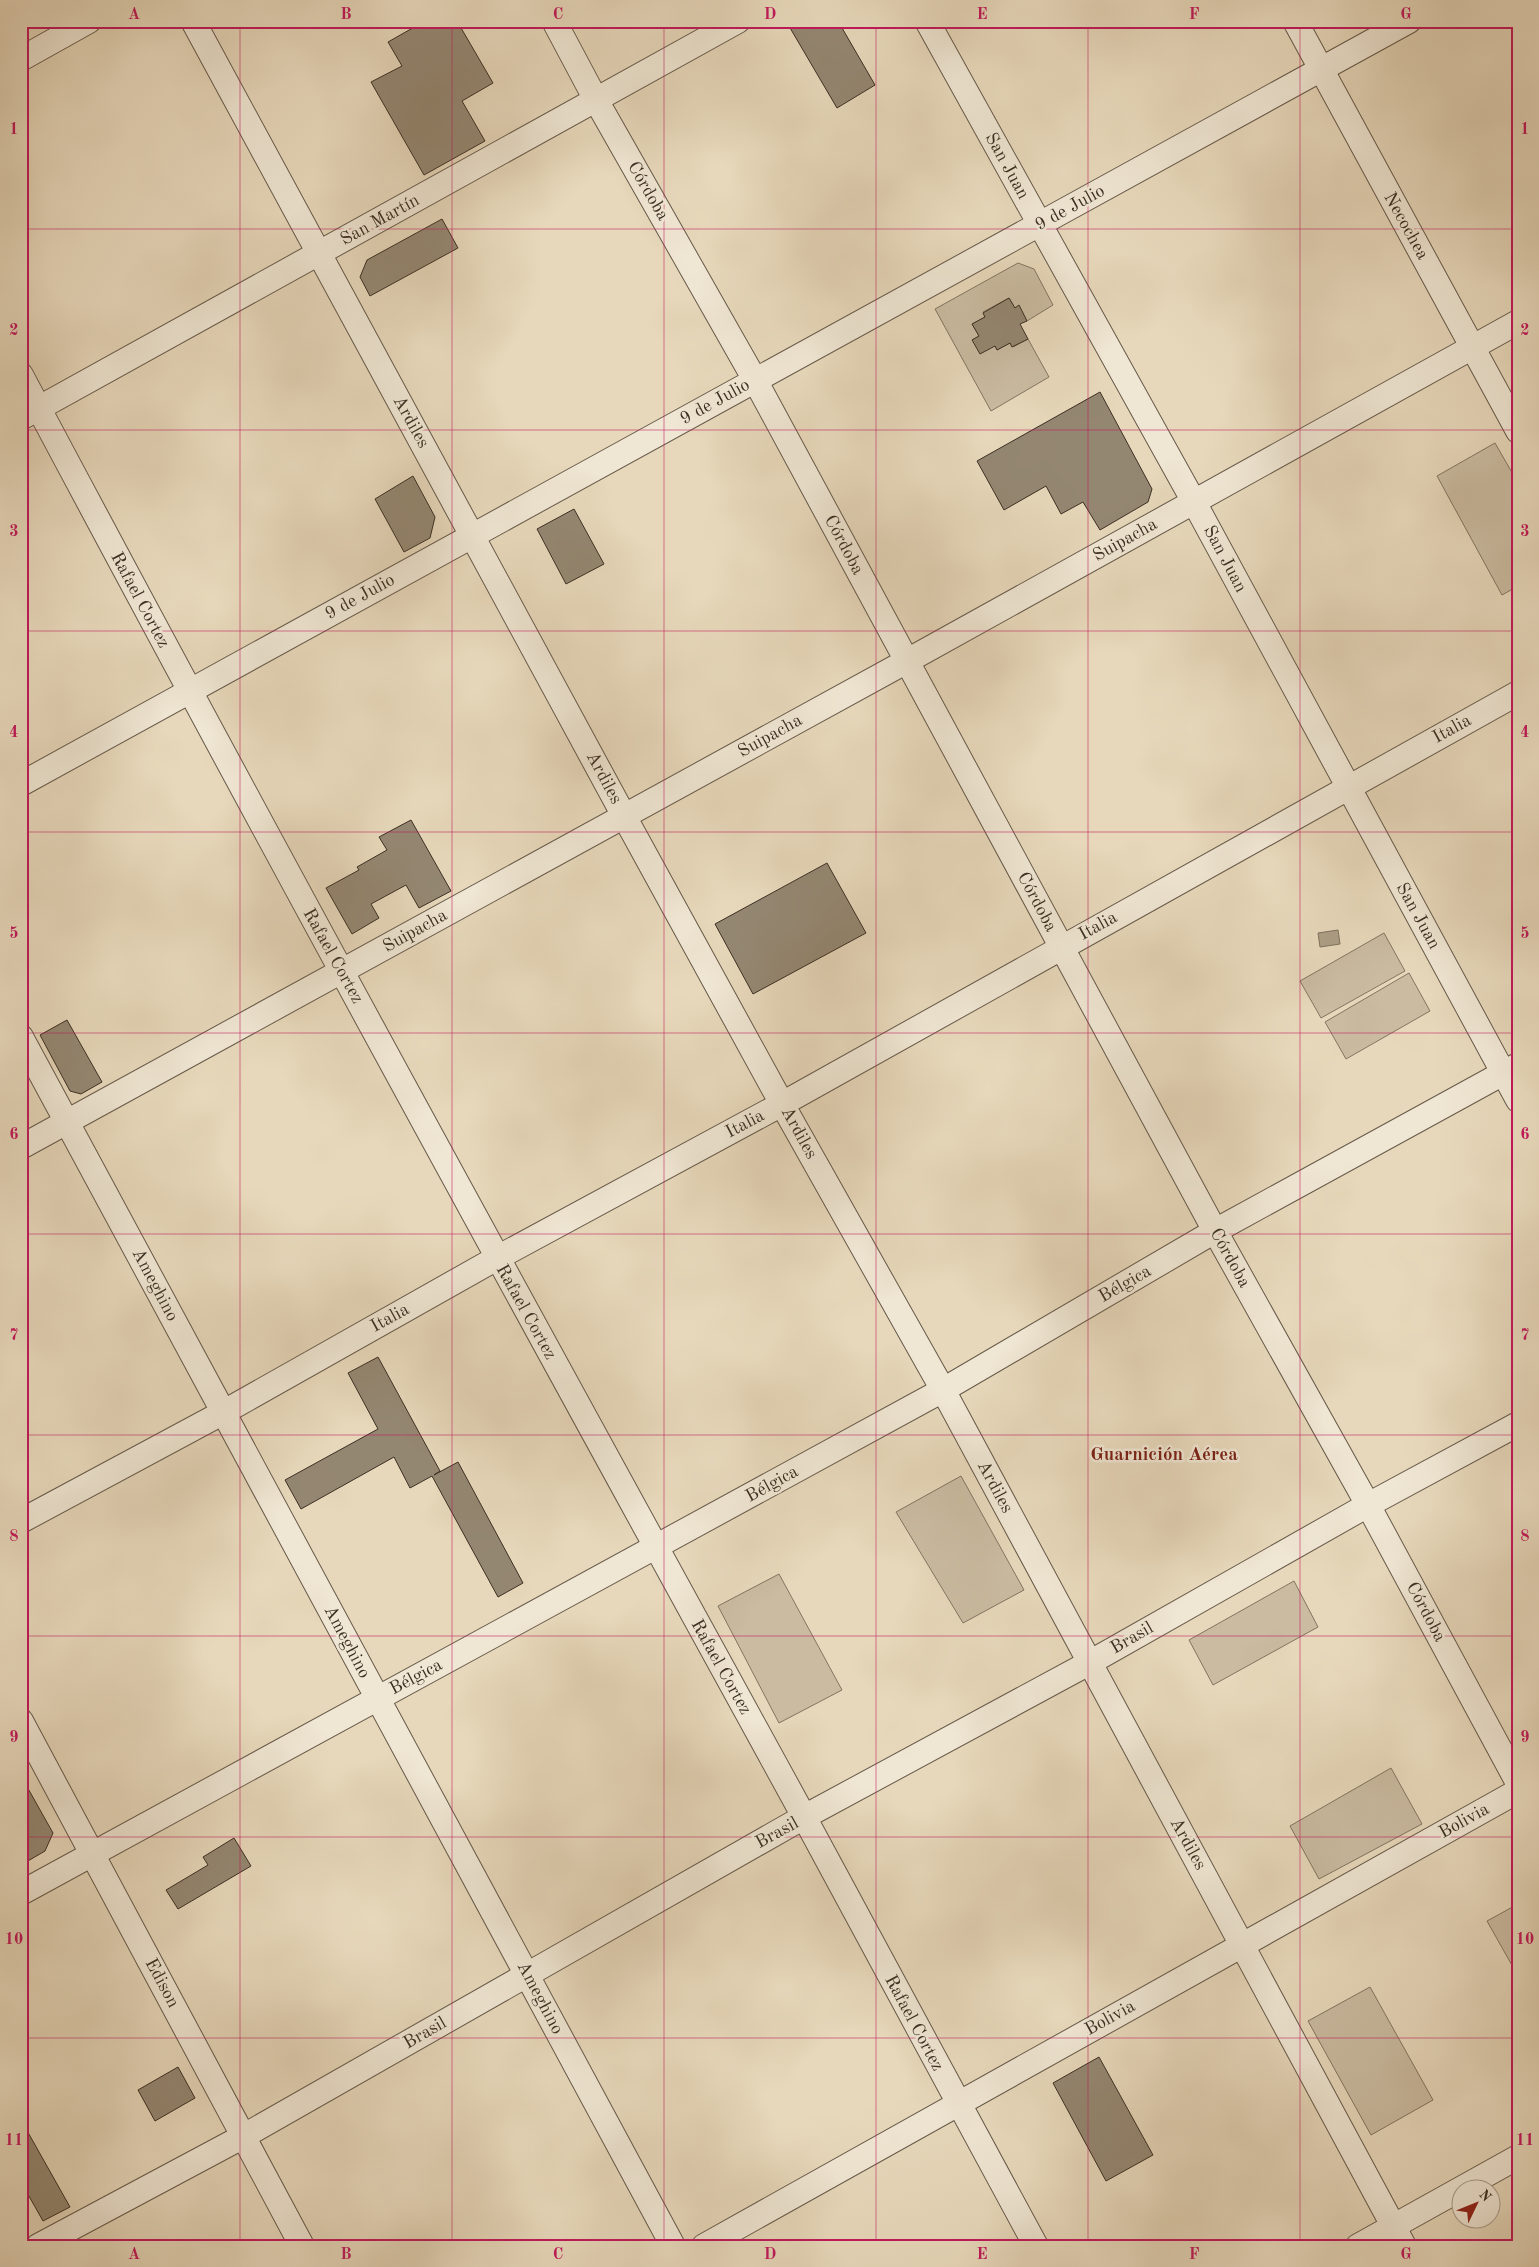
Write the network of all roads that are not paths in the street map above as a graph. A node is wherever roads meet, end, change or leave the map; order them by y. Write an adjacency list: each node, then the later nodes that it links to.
1 (89, 21): 8 (street)
2 (193, 21): 12 (street, Ardiles)
3 (554, 21): 10 (street, Córdoba)
4 (738, 21): 10 (street, San Martín)
5 (927, 21): 11 (street, San Juan)
6 (1294, 21): 9 (street, Necochea)
7 (1408, 21): 9 (street, 9 de Julio)
8 (21, 59)
9 (1321, 70): 11 (street, 9 de Julio); 14 (street, Necochea)
10 (596, 100): 12 (street, San Martín); 16 (street, Córdoba)
11 (1039, 225): 16 (street, 9 de Julio); 19 (street, San Juan)
12 (319, 253): 17 (street, San Martín); 20 (street, Ardiles)
13 (1518, 322): 14 (street, Suipacha)
14 (1472, 348): 18 (street, Necochea); 19 (street, Suipacha)
15 (21, 375): 17 (street, Rafael Cortez)
16 (755, 380): 20 (street, 9 de Julio); 21 (street, Córdoba)
17 (30, 413): 22 (street, Rafael Cortez)
18 (1518, 431)
19 (1194, 502): 21 (street, Suipacha); 25 (street, San Juan)
20 (473, 535): 22 (street, 9 de Julio); 26 (street, Ardiles)
21 (907, 661): 26 (street, Suipacha); 27 (street, Córdoba)
22 (189, 691): 24 (street, 9 de Julio); 28 (street, Rafael Cortez)
23 (1518, 693): 25 (street, Italia)
24 (21, 784)
25 (1348, 787): 27 (street, Italia); 30 (street, San Juan)
26 (624, 816): 28 (street, Suipacha); 32 (street, Ardiles)
27 (1061, 947): 32 (street, Italia); 35 (street, Córdoba)
28 (341, 971): 33 (street, Suipacha); 36 (street, Rafael Cortez)
29 (21, 1037): 33 (street, Ameghino)
30 (1510, 1069): 31 (street, San Juan); 35 (street, Bélgica)
31 (1518, 1100)
32 (782, 1104): 36 (street, Italia); 37 (street, Ardiles)
33 (67, 1122): 34 (street, Suipacha); 38 (street, Ameghino)
34 (21, 1147)
35 (1215, 1231): 37 (street, Bélgica); 40 (street, Córdoba)
36 (497, 1258): 38 (street, Italia); 42 (street, Rafael Cortez)
37 (943, 1390): 42 (street, Bélgica); 43 (street, Ardiles)
38 (224, 1412): 41 (street, Italia); 44 (street, Ameghino)
39 (1518, 1424): 40 (street, Brasil)
40 (1368, 1505): 43 (street, Brasil); 46 (street, Córdoba)
41 (21, 1520)
42 (655, 1548): 44 (street, Bélgica); 48 (street, Rafael Cortez)
43 (1089, 1663): 48 (street, Brasil); 51 (street, Ardiles)
44 (378, 1698): 49 (street, Bélgica); 52 (street, Ameghino)
45 (21, 1720): 49 (street, Edison)
46 (1518, 1783)
47 (1518, 1792): 51 (street, Bolivia)
48 (804, 1817): 52 (street, Brasil); 53 (street, Rafael Cortez)
49 (93, 1854): 50 (street, Bélgica); 54 (street, Edison)
50 (21, 1893)
51 (1243, 1944): 53 (street, Bolivia); 56 (street, Ardiles)
52 (527, 1974): 54 (street, Brasil); 59 (street, Ameghino)
53 (958, 2103): 60 (street, Bolivia); 61 (street, Rafael Cortez)
54 (244, 2136): 57 (street, Brasil); 58 (street, Edison)
55 (1518, 2157): 56 (street)
56 (1399, 2236): 62 (street)
57 (38, 2246)
58 (302, 2246)
59 (674, 2246)
60 (704, 2246)
61 (1036, 2246)
62 (1358, 2246)

